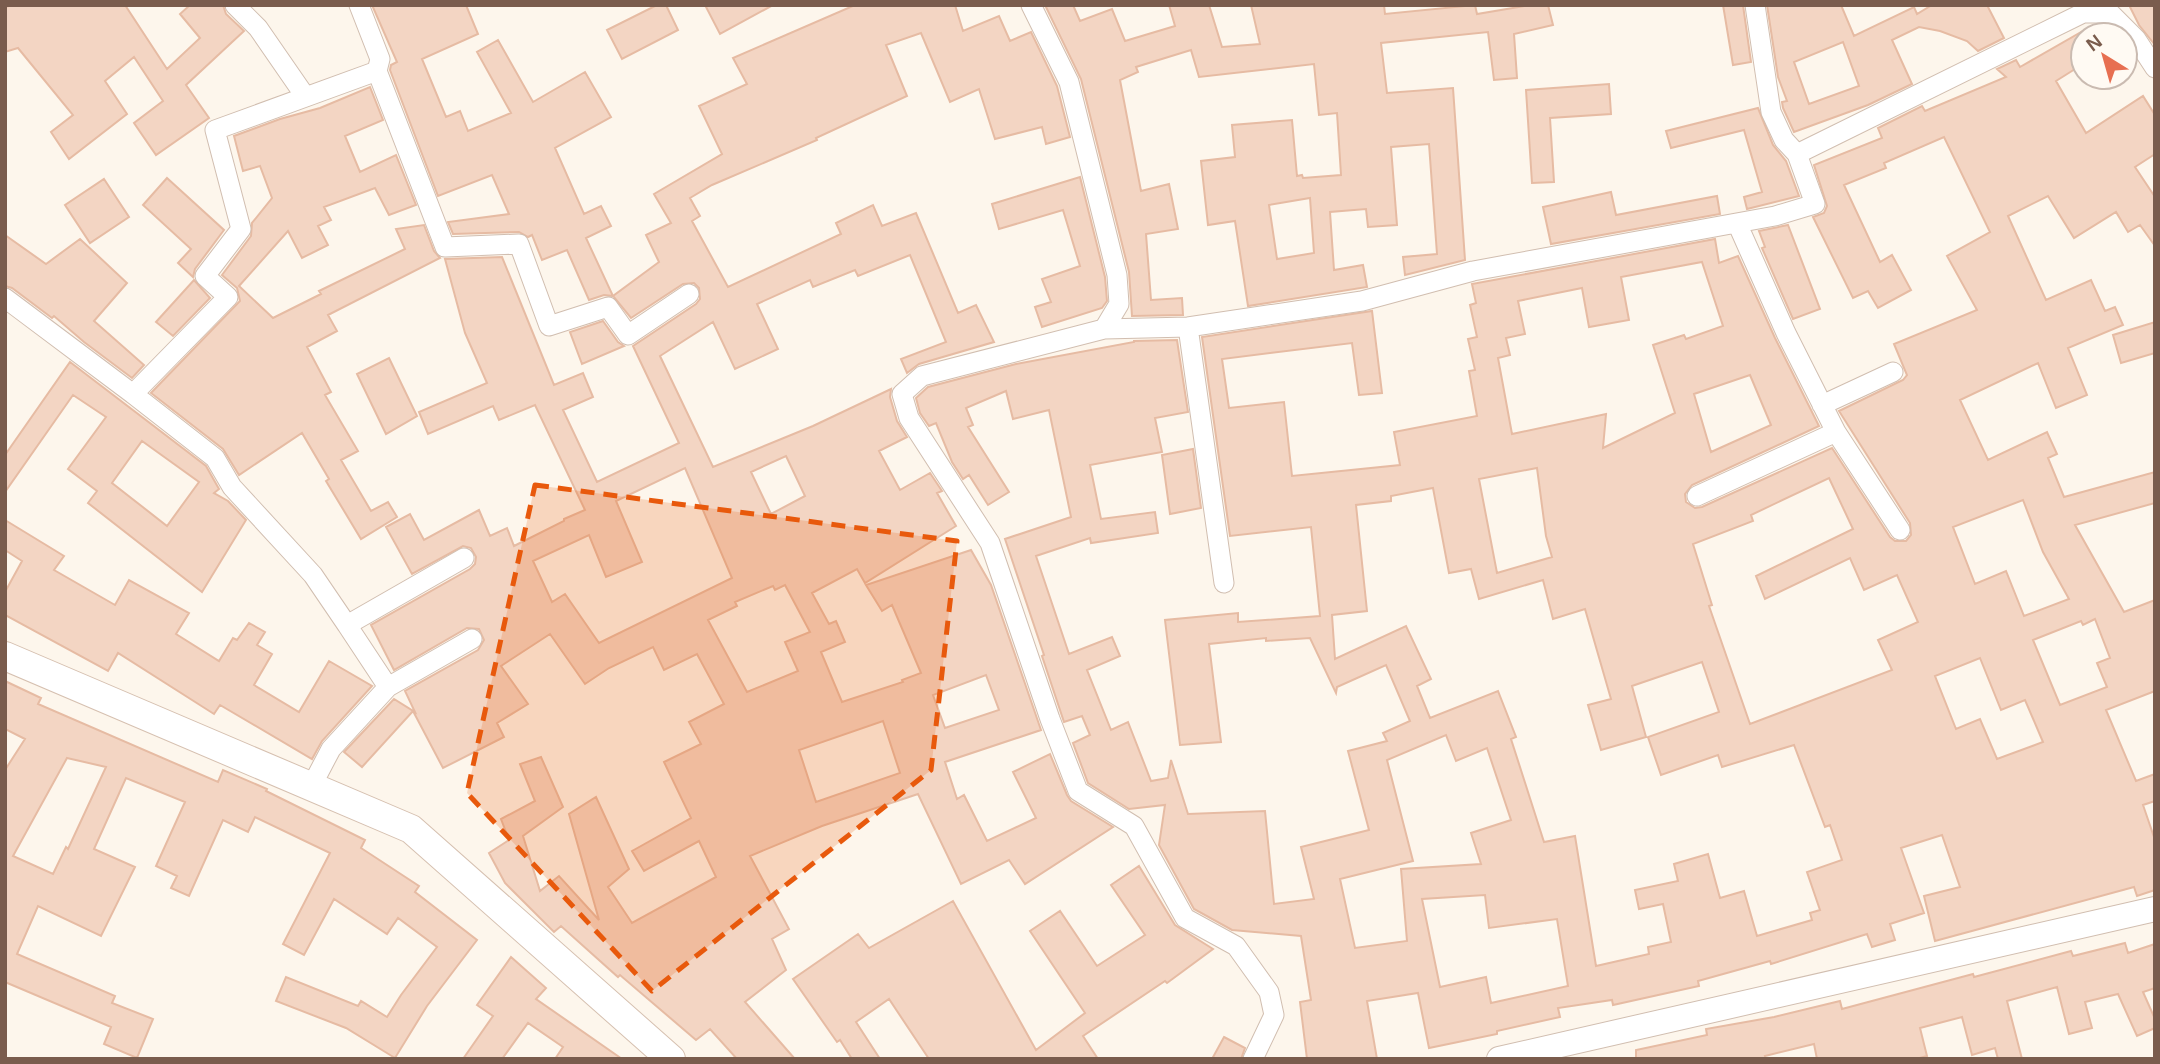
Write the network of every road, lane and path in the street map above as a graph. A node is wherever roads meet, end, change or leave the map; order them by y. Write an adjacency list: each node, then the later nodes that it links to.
1 (235, 5): 7 (street)
2 (359, 5): 6 (street)
3 (1031, 5): 13 (street)
4 (1755, 5): 8 (street)
5 (2155, 68): 8 (street)
6 (377, 71): 7 (street); 10 (street)
7 (305, 96): 15 (street)
8 (1797, 153): 9 (street)
9 (1737, 223): 12 (street); 16 (street)
10 (689, 294)
11 (5, 298): 15 (street)
12 (1188, 327): 13 (street); 21 (street)
13 (1104, 329): 29 (street)
14 (1893, 372): 16 (street)
15 (134, 394): 22 (street)
16 (1822, 405): 17 (street)
17 (1836, 432): 18 (street); 19 (street)
18 (1697, 496)
19 (1900, 530)
20 (464, 558): 22 (street)
21 (1224, 583)
22 (347, 625): 25 (street)
23 (472, 639): 25 (street)
24 (5, 656): 26 (main road)
25 (388, 687): 26 (street)
26 (311, 787): 28 (main road)
27 (2155, 909): 30 (street)
28 (671, 1059)
29 (1253, 1059)
30 (1499, 1059)

